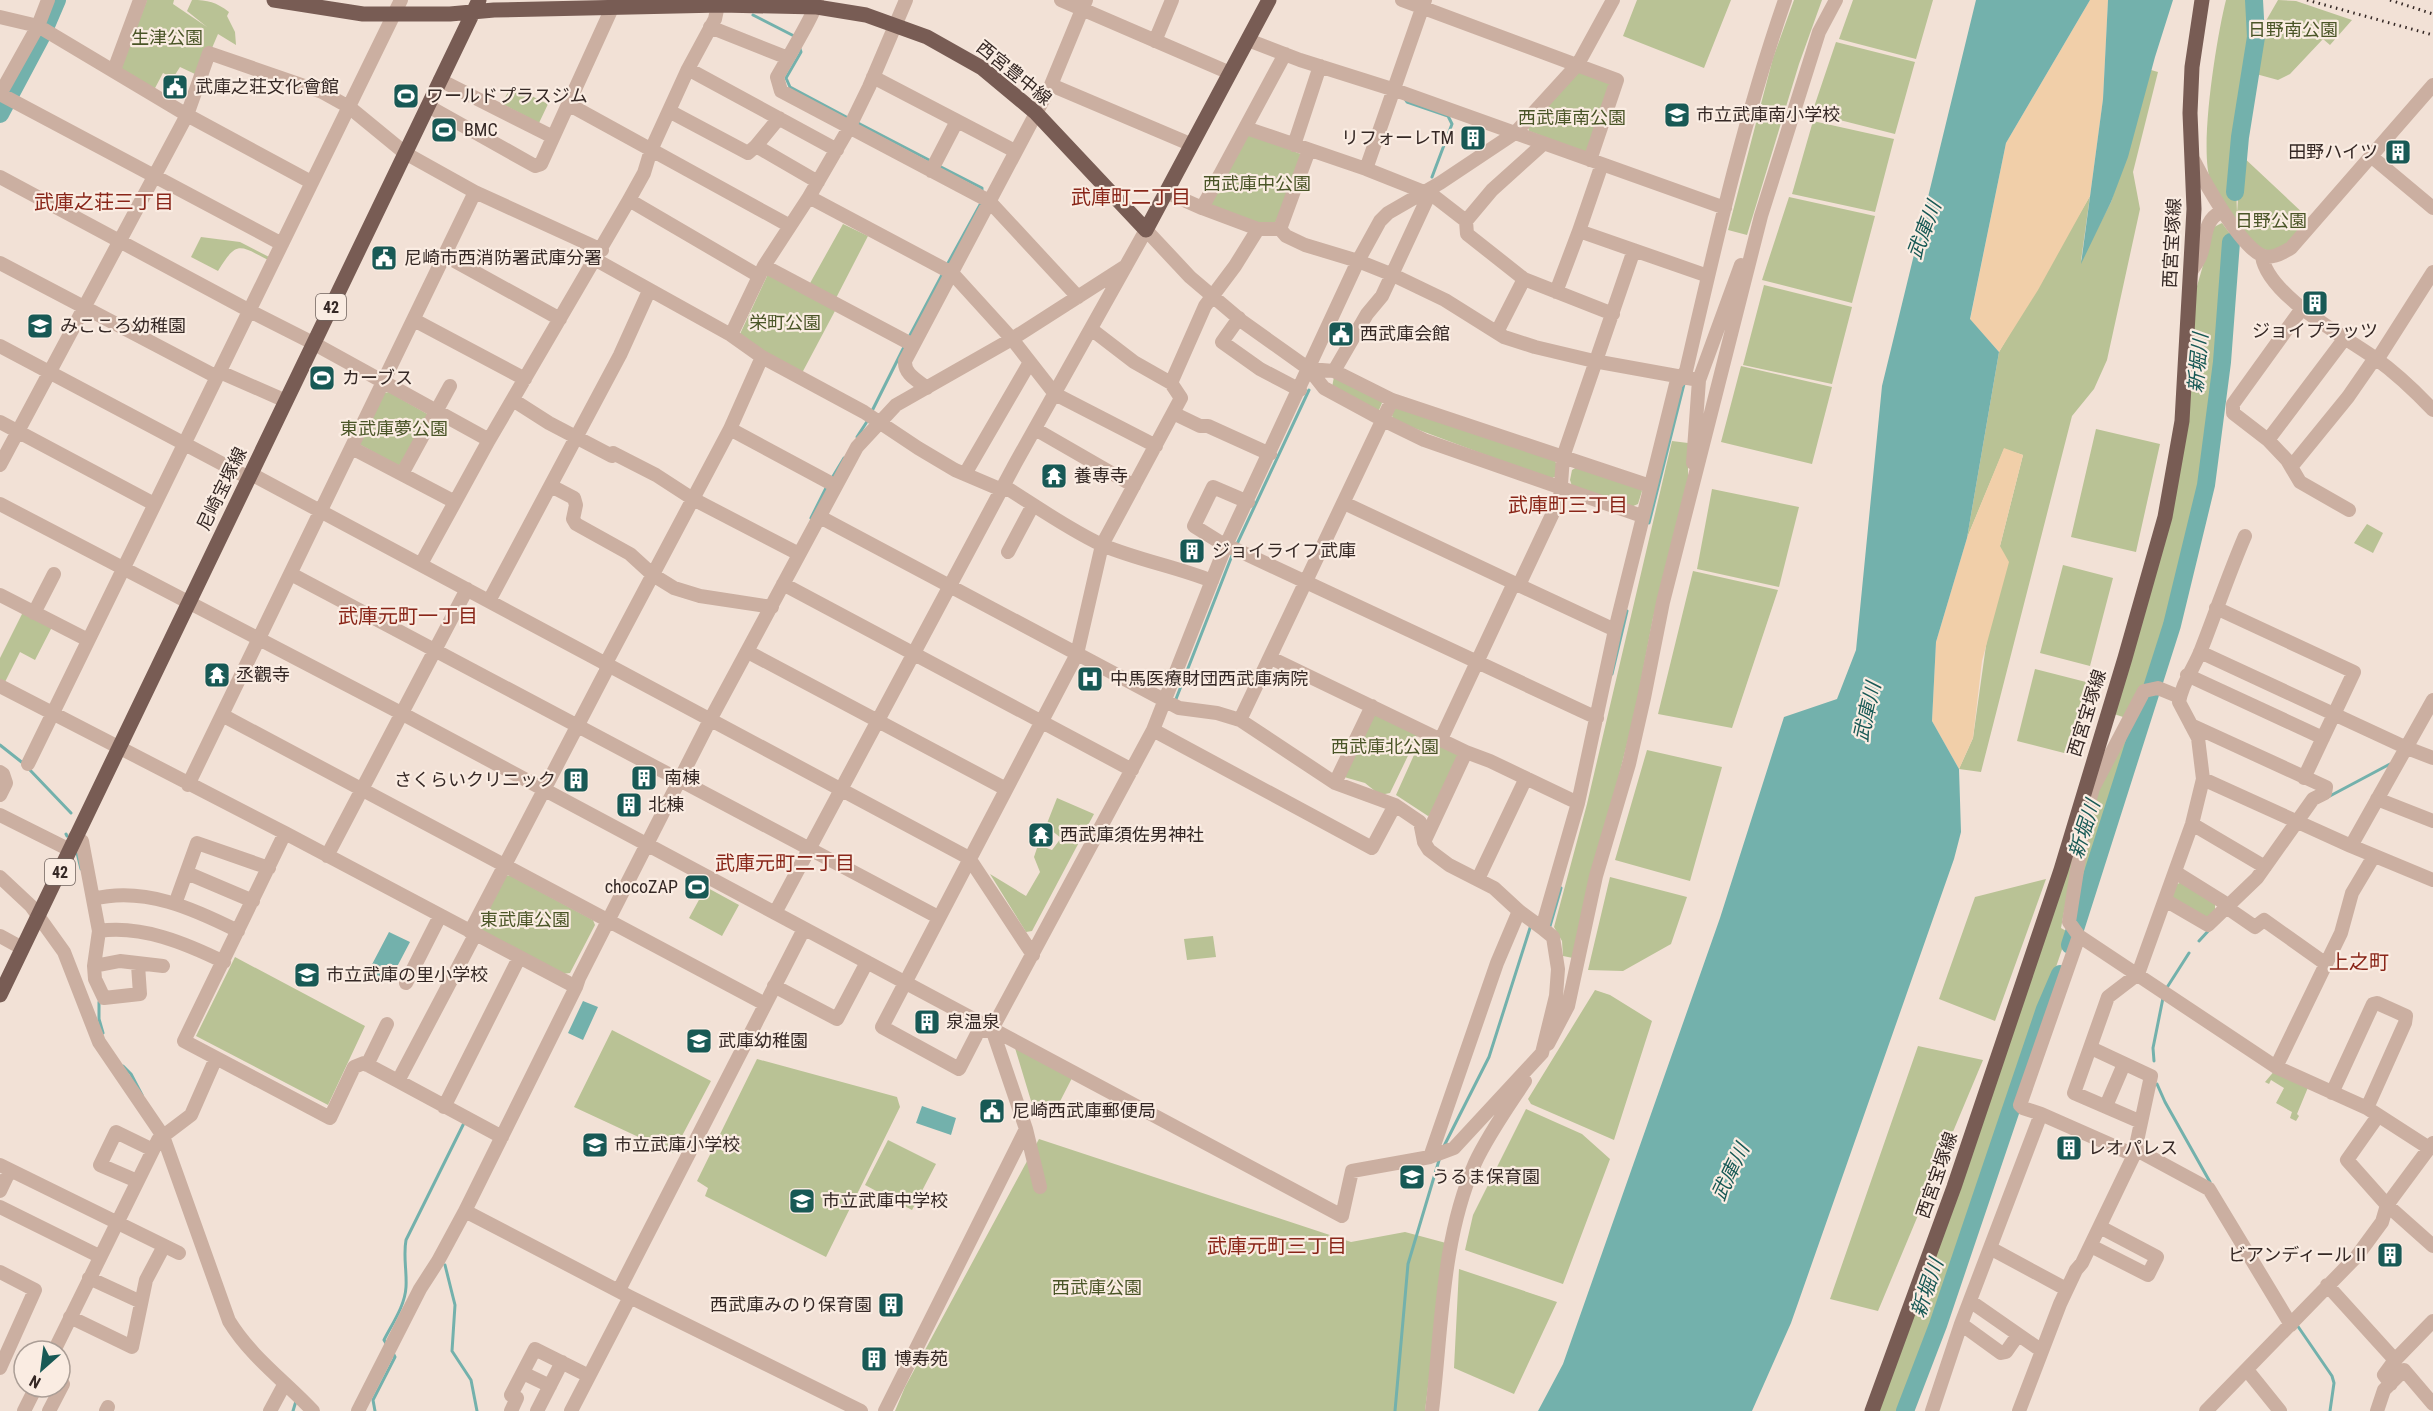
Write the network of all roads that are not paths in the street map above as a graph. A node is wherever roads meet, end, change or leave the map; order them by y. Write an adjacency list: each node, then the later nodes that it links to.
1 (48, 0): 25 (street)
2 (140, 0): 33 (street)
3 (274, 0): 21 (main road, 西宮豊中線)
4 (401, 0): 21 (street)
5 (906, 0): 23 (street)
6 (1061, 0): 18 (street)
7 (1172, 0): 27 (street)
8 (1269, 0): 26 (main road)
9 (1402, 0): 17 (street)
10 (1613, 0): 30 (street)
11 (1785, 0): 78 (street)
12 (1836, 0): 81 (street)
13 (2202, 0): 63 (main road, 西宮宝塚線)
14 (590, 4): 19 (main road, 西宮豊中線); 20 (main road, 西宮豊中線)
15 (721, 4): 16 (main road, 西宮豊中線); 20 (main road, 西宮豊中線); 24 (street)
16 (817, 4): 23 (main road, 西宮豊中線); 29 (street)
17 (1424, 4): 30 (street); 39 (street)
18 (1084, 5): 27 (street); 37 (street)
19 (476, 6): 21 (main road, 西宮豊中線); 36 (main road, 尼崎宝塚線 / 42)
20 (612, 8): 41 (street)
21 (394, 14): 43 (street)
22 (0, 17): 25 (street)
23 (895, 25): 35 (street); 45 (main road, 西宮豊中線)
24 (710, 27): 29 (street); 32 (street)
25 (42, 29): 33 (street); 40 (street)
26 (1248, 40): 28 (street); 34 (main road)
27 (1155, 41): 34 (street)
28 (1285, 54): 31 (street); 50 (street)
29 (788, 58): 49 (street)
30 (1578, 64): 51 (street); 64 (street)
31 (1320, 66): 39 (street); 55 (street)
32 (688, 69): 44 (street); 47 (street)
33 (114, 70): 46 (street)
34 (1230, 73): 53 (main road)
35 (873, 77): 48 (street); 49 (street)
36 (440, 80): 42 (main road, 尼崎宝塚線 / 42); 52 (street)
37 (1051, 84): 45 (street); 53 (street)
38 (2433, 85): 62 (street)
39 (1395, 90): 51 (street); 65 (street)
40 (3, 96): 67 (street)
41 (568, 105): 52 (street); 57 (street)
42 (428, 106): 52 (street); 61 (main road, 尼崎宝塚線 / 42)
43 (347, 110): 46 (street); 61 (street); 69 (street)
44 (669, 111): 56 (street); 57 (street)
45 (1036, 113): 60 (street); 86 (main road, 西宮豊中線)
46 (188, 115): 67 (street); 69 (street)
47 (779, 118): 56 (street); 58 (street)
48 (957, 121): 60 (street); 66 (street)
49 (849, 128): 58 (street); 66 (street)
50 (1246, 128): 55 (street); 77 (street)
51 (1515, 134): 54 (street); 72 (street)
52 (553, 137)
53 (1190, 144): 71 (main road)
54 (1543, 144): 64 (street); 82 (street)
55 (1294, 145): 59 (street)
56 (756, 146): 70 (street)
57 (651, 150): 75 (street); 83 (street)
58 (837, 150): 70 (street)
59 (1309, 150): 65 (street); 85 (street)
60 (1015, 151): 76 (street)
61 (405, 153): 73 (street); 120 (main road, 尼崎宝塚線 / 42)
62 (2372, 157): 79 (street); 93 (street)
63 (2194, 160): 80 (street); 99 (main road, 西宮宝塚線)
64 (1596, 162): 78 (street); 87 (street)
65 (1366, 170): 72 (street)
66 (931, 171): 76 (street)
67 (154, 176): 88 (street); 89 (street)
68 (0, 177): 88 (street)
69 (311, 182): 89 (street)
70 (818, 182): 74 (street)
71 (1166, 192): 77 (street); 86 (main road)
72 (1426, 194): 82 (street); 94 (street); 101 (street)
73 (474, 195): 91 (street); 92 (street)
74 (809, 197): 83 (street); 97 (street)
75 (629, 200): 92 (street); 98 (street)
76 (988, 201): 97 (street); 107 (street)
77 (1202, 208): 84 (street)
78 (1725, 208): 102 (street)
79 (2433, 208)
80 (2222, 211): 93 (street); 99 (street)
81 (1761, 216): 133 (street); 169 (street)
82 (1466, 220): 103 (street)
83 (790, 226): 98 (street)
84 (1258, 229): 85 (street); 106 (street)
85 (1280, 229): 94 (street)
86 (1146, 230): 96 (street); 106 (street)
87 (1579, 231): 90 (street); 105 (street)
88 (119, 241): 109 (street); 110 (street)
89 (282, 244): 110 (street)
90 (1634, 250): 102 (street); 111 (street)
91 (444, 255): 113 (street); 114 (street)
92 (599, 255): 104 (street); 113 (street)
93 (2262, 256): 108 (street)
94 (1358, 261): 101 (street); 127 (street)
95 (0, 262): 109 (street)
96 (1126, 266): 107 (street); 115 (street)
97 (947, 270): 119 (street); 121 (street)
98 (762, 271): 117 (street); 121 (street)
99 (2191, 272): 249 (main road, 西宮宝塚線)
100 (2433, 272): 124 (street)
101 (1393, 275): 116 (street); 128 (street)
102 (1708, 276): 131 (street)
103 (1524, 279): 105 (street); 116 (street)
104 (649, 291): 117 (street); 152 (street)
105 (1557, 292): 111 (street)
106 (1212, 296): 112 (street); 134 (street)
107 (1078, 297): 119 (street)
108 (2303, 307): 118 (street); 154 (street)
109 (85, 308): 129 (street); 130 (street)
110 (250, 312): 120 (street); 130 (street)
111 (1613, 314): 125 (street)
112 (1239, 318): 127 (street); 138 (street)
113 (560, 319): 132 (street)
114 (414, 320): 132 (street); 135 (street)
115 (1091, 329): 134 (street); 139 (street)
116 (1497, 332): 125 (street)
117 (731, 335): 123 (street)
118 (2345, 338): 124 (street); 154 (street)
119 (1011, 339): 126 (street); 137 (street)
120 (313, 343): 135 (street); 142 (main road, 尼崎宝塚線 / 42)
121 (909, 343): 137 (street)
122 (0, 346): 129 (street)
123 (762, 357): 148 (street); 149 (street)
124 (2376, 359): 143 (street); 161 (street)
125 (1594, 361): 131 (street); 159 (street)
126 (1030, 362): 139 (street); 163 (street)
127 (1309, 369): 128 (street); 138 (street); 146 (street)
128 (1334, 370): 141 (street)
129 (50, 373): 151 (street); 155 (street)
130 (219, 374): 142 (street); 155 (street)
131 (1682, 376): 133 (street); 168 (street)
132 (525, 379): 140 (street)
133 (1699, 380): 169 (street)
134 (1171, 382): 145 (street)
135 (384, 383): 144 (street); 157 (street)
136 (450, 386): 144 (street)
137 (927, 388): 148 (street)
138 (1299, 390): 158 (street)
139 (1055, 394): 150 (street); 156 (street)
140 (513, 400): 152 (street); 153 (street)
141 (1392, 400): 146 (street); 159 (street)
142 (286, 401): 164 (main road, 尼崎宝塚線 / 42)
143 (2431, 402)
144 (436, 411): 153 (street); 162 (street)
145 (1173, 413): 156 (street); 158 (street)
146 (1383, 420): 170 (street); 175 (street)
147 (0, 422): 151 (street)
148 (879, 422): 163 (street); 166 (street)
149 (730, 429): 166 (street); 172 (street)
150 (1035, 429): 167 (street); 171 (street)
151 (18, 431): 160 (street); 177 (street)
152 (576, 437): 165 (street); 172 (street)
153 (489, 440): 173 (street)
154 (2268, 440): 161 (street)
155 (184, 444): 164 (street); 177 (street)
156 (1156, 446): 167 (street)
157 (352, 448): 162 (street); 180 (street)
158 (1270, 454): 174 (street)
159 (1563, 457): 168 (street); 170 (street)
160 (0, 465)
161 (2291, 467): 179 (street)
162 (402, 474): 173 (street)
163 (965, 474): 171 (street)
164 (250, 476): 180 (street); 201 (main road, 尼崎宝塚線 / 42)
165 (551, 486): 192 (street); 200 (street)
166 (837, 486): 182 (street)
167 (1134, 486): 184 (street)
168 (1650, 486): 181 (street)
169 (1693, 488): 316 (street)
170 (1562, 489): 181 (street); 196 (street)
171 (1002, 490): 178 (street); 197 (street)
172 (693, 499): 187 (street); 192 (street)
173 (455, 502): 188 (street)
174 (1248, 502): 185 (street); 185 (street)
175 (1344, 503): 194 (street); 196 (street)
176 (0, 504): 189 (street)
177 (154, 504): 189 (street)
178 (1033, 505): 184 (street); 186 (street)
179 (2349, 510)
180 (320, 511): 188 (street); 191 (street)
181 (1642, 516): 205 (street)
182 (820, 517): 187 (street); 197 (street)
183 (2245, 536): 203 (street)
184 (1102, 545): 193 (street); 212 (street)
185 (1227, 545): 193 (street); 194 (street)
186 (1008, 552)
187 (799, 554): 195 (street)
188 (421, 564): 198 (street)
189 (124, 568): 201 (street); 207 (street)
190 (54, 574): 204 (street)
191 (291, 574): 206 (street); 208 (street)
192 (653, 575): 202 (street); 215 (street)
193 (1212, 581): 219 (street)
194 (1306, 582): 213 (street); 214 (street)
195 (783, 584): 202 (street); 211 (street)
196 (1516, 584): 205 (street); 214 (street)
197 (950, 586): 211 (street); 212 (street)
198 (467, 589): 200 (street); 208 (street)
199 (0, 596): 204 (street)
200 (489, 601): 215 (street)
201 (189, 602): 206 (street); 236 (main road, 尼崎宝塚線 / 42)
202 (772, 607): 209 (street)
203 (2216, 608): 210 (street); 224 (street)
204 (34, 613): 207 (street)
205 (1615, 630): 226 (street)
206 (259, 639): 222 (street); 225 (street)
207 (88, 640): 223 (street)
208 (435, 650): 222 (street); 231 (street)
209 (748, 652): 227 (street); 229 (street)
210 (2200, 652): 216 (street); 224 (street)
211 (914, 654): 229 (street); 230 (street)
212 (1077, 654): 219 (street); 230 (street)
213 (1270, 658): 221 (street); 228 (street)
214 (1477, 662): 226 (street); 235 (street)
215 (606, 663): 227 (street); 231 (street)
216 (2187, 675): 218 (street); 234 (street)
217 (0, 686): 223 (street)
218 (2180, 697): 232 (street); 249 (street)
219 (1166, 700): 228 (street); 233 (street)
220 (2433, 700): 237 (street)
221 (1372, 706): 235 (street); 247 (street)
222 (401, 713): 250 (street); 253 (street)
223 (53, 714): 236 (street); 240 (street)
224 (2335, 714): 234 (street); 237 (street)
225 (222, 715): 248 (street); 253 (street)
226 (1597, 718): 256 (street)
227 (710, 720): 245 (street); 251 (street)
228 (1240, 720): 247 (street)
229 (878, 721): 251 (street); 252 (street)
230 (1041, 723): 241 (street); 252 (street)
231 (578, 724): 245 (street); 250 (street)
232 (2192, 725): 244 (street); 246 (street)
233 (1153, 730): 241 (street); 257 (street)
234 (2323, 738): 244 (street)
235 (1441, 739): 238 (street)
236 (118, 747): 248 (street); 264 (main road, 尼崎宝塚線 / 42)
237 (2406, 748): 239 (street); 255 (street)
238 (1466, 752): 243 (street); 263 (street)
239 (2433, 758)
240 (28, 764)
241 (1132, 770): 298 (street)
242 (0, 772): 254 (street)
243 (1526, 778): 256 (street); 277 (street)
244 (2304, 778): 260 (street)
245 (679, 779): 265 (street); 267 (street)
246 (2203, 779): 260 (street); 261 (street)
247 (1335, 783): 257 (street)
248 (188, 785): 262 (street)
249 (2089, 787): 294 (street); 384 (main road, 西宮宝塚線)
250 (543, 789): 265 (street); 271 (street)
251 (842, 789): 267 (street); 269 (street)
252 (1006, 789): 269 (street)
253 (360, 790): 268 (street); 271 (street)
254 (0, 795)
255 (2377, 799): 259 (street); 266 (street)
256 (1578, 803): 290 (street)
257 (1395, 805): 263 (street)
258 (0, 815): 264 (street)
259 (2433, 820)
260 (2297, 821): 266 (street); 272 (street)
261 (2192, 824): 272 (street); 274 (street)
262 (285, 833): 268 (street); 273 (street)
263 (1424, 842): 277 (street)
264 (73, 843): 279 (street); 287 (main road, 尼崎宝塚線 / 42)
265 (645, 845): 285 (street); 289 (street)
266 (2351, 846): 270 (street)
267 (808, 850): 285 (street); 288 (street)
268 (327, 856): 286 (street)
269 (969, 858): 288 (street); 298 (street)
270 (2373, 858): 278 (street); 302 (street)
271 (503, 865): 289 (street); 295 (street)
272 (2265, 867): 283 (street)
273 (268, 868): 275 (street); 281 (street)
274 (2175, 872): 280 (street); 283 (street)
275 (187, 873): 281 (street); 282 (street)
276 (0, 877): 287 (street)
277 (1478, 879): 284 (street)
278 (2433, 880)
279 (93, 899): 282 (street); 292 (street)
280 (2165, 900): 283 (street); 306 (street)
281 (253, 902): 293 (street)
282 (175, 904): 293 (street)
283 (2227, 906): 302 (street)
284 (1519, 911): 290 (street); 334 (street)
285 (775, 913): 291 (street)
286 (440, 916): 295 (street); 308 (street)
287 (38, 917): 297 (main road, 尼崎宝塚線 / 42); 329 (street)
288 (938, 917): 307 (street)
289 (608, 919): 310 (street); 312 (street)
290 (1542, 928): 316 (street)
291 (804, 929): 301 (street); 309 (street)
292 (99, 931): 300 (street); 304 (street)
293 (238, 931): 300 (street)
294 (2076, 931): 306 (street); 326 (street)
295 (472, 933): 299 (street); 321 (street)
296 (0, 936): 297 (street)
297 (22, 948): 311 (main road, 尼崎宝塚線 / 42)
298 (1033, 955): 314 (street)
299 (519, 958): 310 (street); 324 (street)
300 (224, 962): 317 (street)
301 (867, 962): 307 (street); 309 (street)
302 (2326, 964): 320 (street)
303 (138, 965): 304 (street); 304 (street); 305 (street)
304 (94, 966)
305 (163, 966)
306 (2138, 974): 315 (street); 320 (street)
307 (905, 982): 314 (street); 314 (street)
308 (405, 983)
309 (774, 986): 312 (street)
310 (576, 987): 330 (street)
311 (1, 992)
312 (765, 1004): 354 (street)
313 (387, 1024): 319 (street)
314 (992, 1029): 328 (street); 334 (street)
315 (2091, 1048): 318 (street); 323 (street)
316 (1542, 1053): 334 (street); 383 (street)
317 (216, 1058): 319 (street); 329 (street)
318 (2124, 1064): 323 (street); 327 (street)
319 (367, 1065): 321 (street)
320 (2276, 1067): 322 (street)
321 (398, 1081): 324 (street)
322 (2332, 1093): 325 (street); 325 (street)
323 (2106, 1106): 327 (street)
324 (444, 1107): 330 (street)
325 (2372, 1112): 331 (street); 339 (street)
326 (2041, 1114): 333 (street); 347 (street)
327 (2141, 1122): 333 (street)
328 (1026, 1129): 337 (street); 382 (street)
329 (163, 1136): 332 (street); 371 (street)
330 (502, 1137): 341 (street)
331 (2431, 1146): 339 (street)
332 (153, 1150): 336 (street); 336 (street)
333 (2134, 1152): 343 (street); 360 (street)
334 (1430, 1157)
335 (5, 1168): 338 (street); 342 (street)
336 (137, 1181): 342 (street)
337 (1040, 1187)
338 (0, 1191)
339 (2387, 1205): 344 (street); 352 (street)
340 (0, 1207): 349 (street)
341 (465, 1211): 354 (street); 377 (street)
342 (116, 1223): 345 (street); 349 (street)
343 (2100, 1227): 346 (street); 346 (street)
344 (2431, 1239)
345 (164, 1246): 348 (street); 356 (street)
346 (2091, 1246): 353 (street)
347 (1990, 1248): 353 (street); 355 (street)
348 (179, 1253)
349 (99, 1256): 351 (street)
350 (0, 1272): 366 (street)
351 (89, 1278): 356 (street); 357 (street)
352 (2327, 1285): 360 (street); 364 (street)
353 (2066, 1289): 363 (street)
354 (625, 1293): 369 (street); 381 (street)
355 (1970, 1300): 359 (street); 361 (street)
356 (141, 1302): 357 (street)
357 (70, 1317): 362 (street)
358 (2433, 1321): 364 (street)
359 (1961, 1324): 361 (street); 385 (street)
360 (2292, 1325): 367 (street)
361 (2018, 1335): 363 (street)
362 (60, 1339)
363 (2042, 1351): 386 (street)
364 (2395, 1360): 370 (street)
365 (562, 1362): 368 (street); 369 (street); 372 (street)
366 (0, 1368)
367 (2247, 1370): 374 (street); 387 (street)
368 (523, 1373): 372 (street); 378 (street)
369 (589, 1376): 380 (street)
370 (2391, 1384): 373 (street); 388 (street)
371 (284, 1385): 375 (street); 376 (street)
372 (549, 1386): 379 (street)
373 (2433, 1404)
374 (2213, 1408)
375 (270, 1411)
376 (313, 1411)
377 (358, 1411)
378 (511, 1411)
379 (537, 1411)
380 (571, 1411)
381 (861, 1411)
382 (885, 1411)
383 (1432, 1411)
384 (1872, 1411)
385 (1932, 1411)
386 (2019, 1411)
387 (2280, 1411)
388 (2377, 1411)

